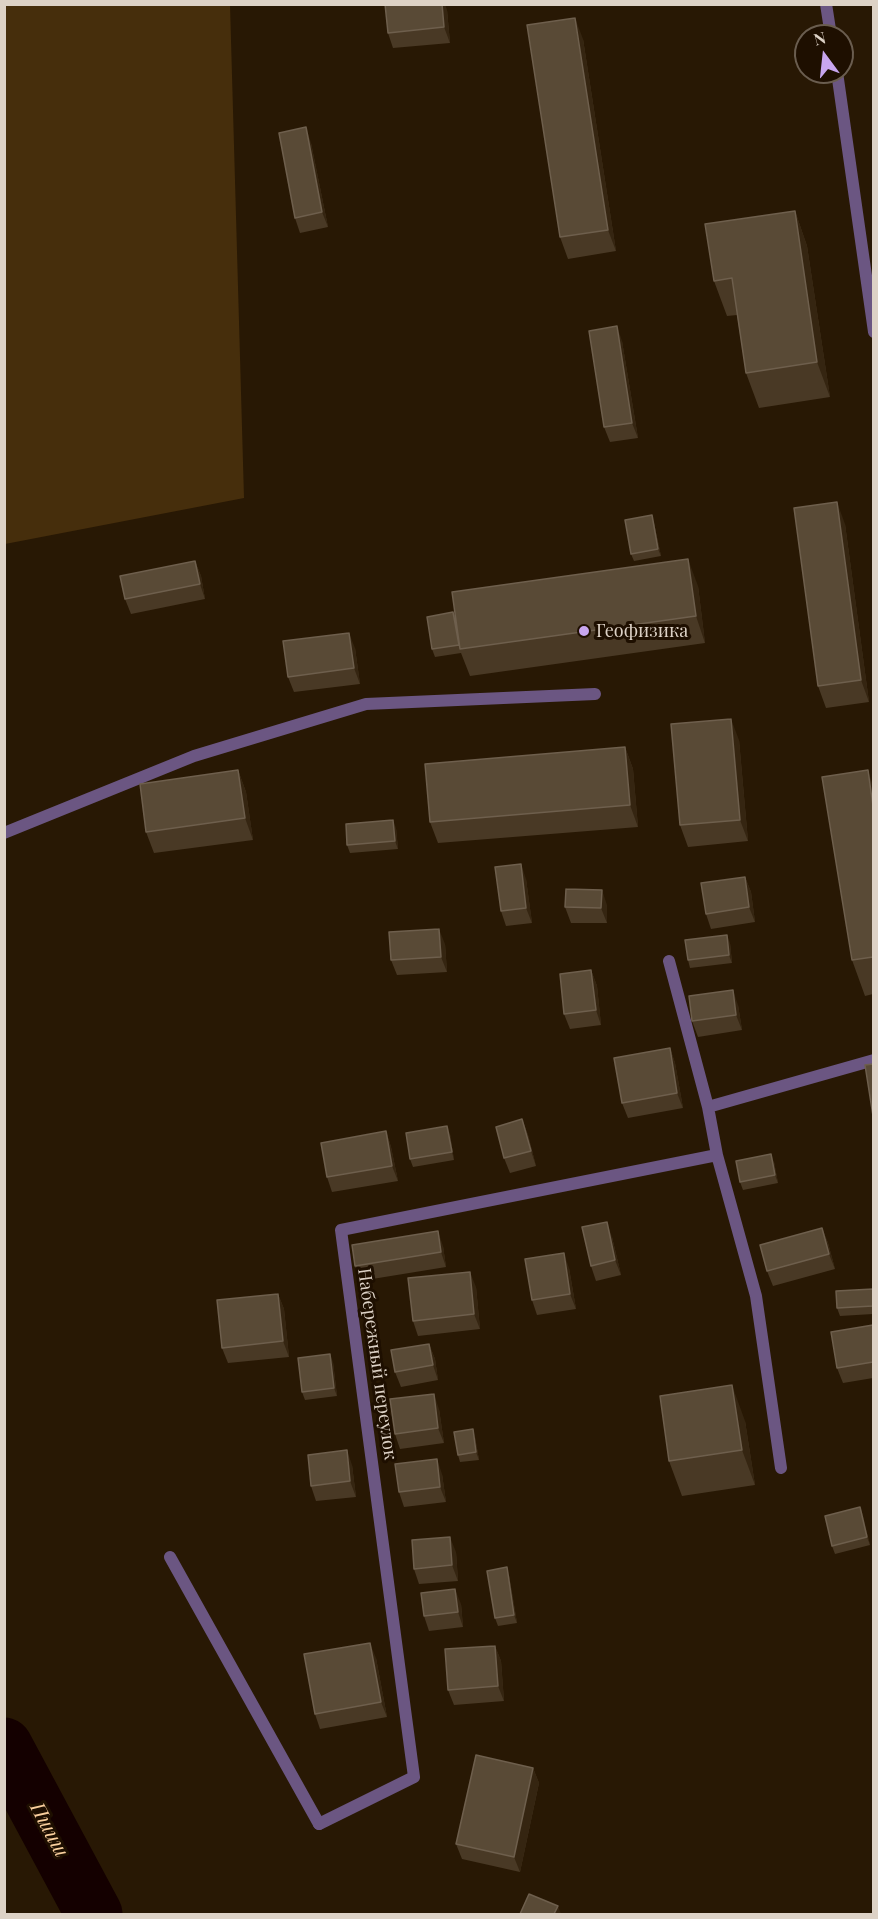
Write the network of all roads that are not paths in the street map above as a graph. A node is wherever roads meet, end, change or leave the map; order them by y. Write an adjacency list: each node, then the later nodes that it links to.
1 (826, 4): 2 (street)
2 (829, 24)
3 (839, 84): 4 (street)
4 (873, 332)
5 (595, 694): 6 (street)
6 (4, 833)
7 (669, 961): 9 (street)
8 (873, 1060): 9 (street)
9 (708, 1107): 10 (street)
10 (717, 1155): 11 (street); 12 (street, Набережный переулок)
11 (781, 1468)
12 (170, 1557)

